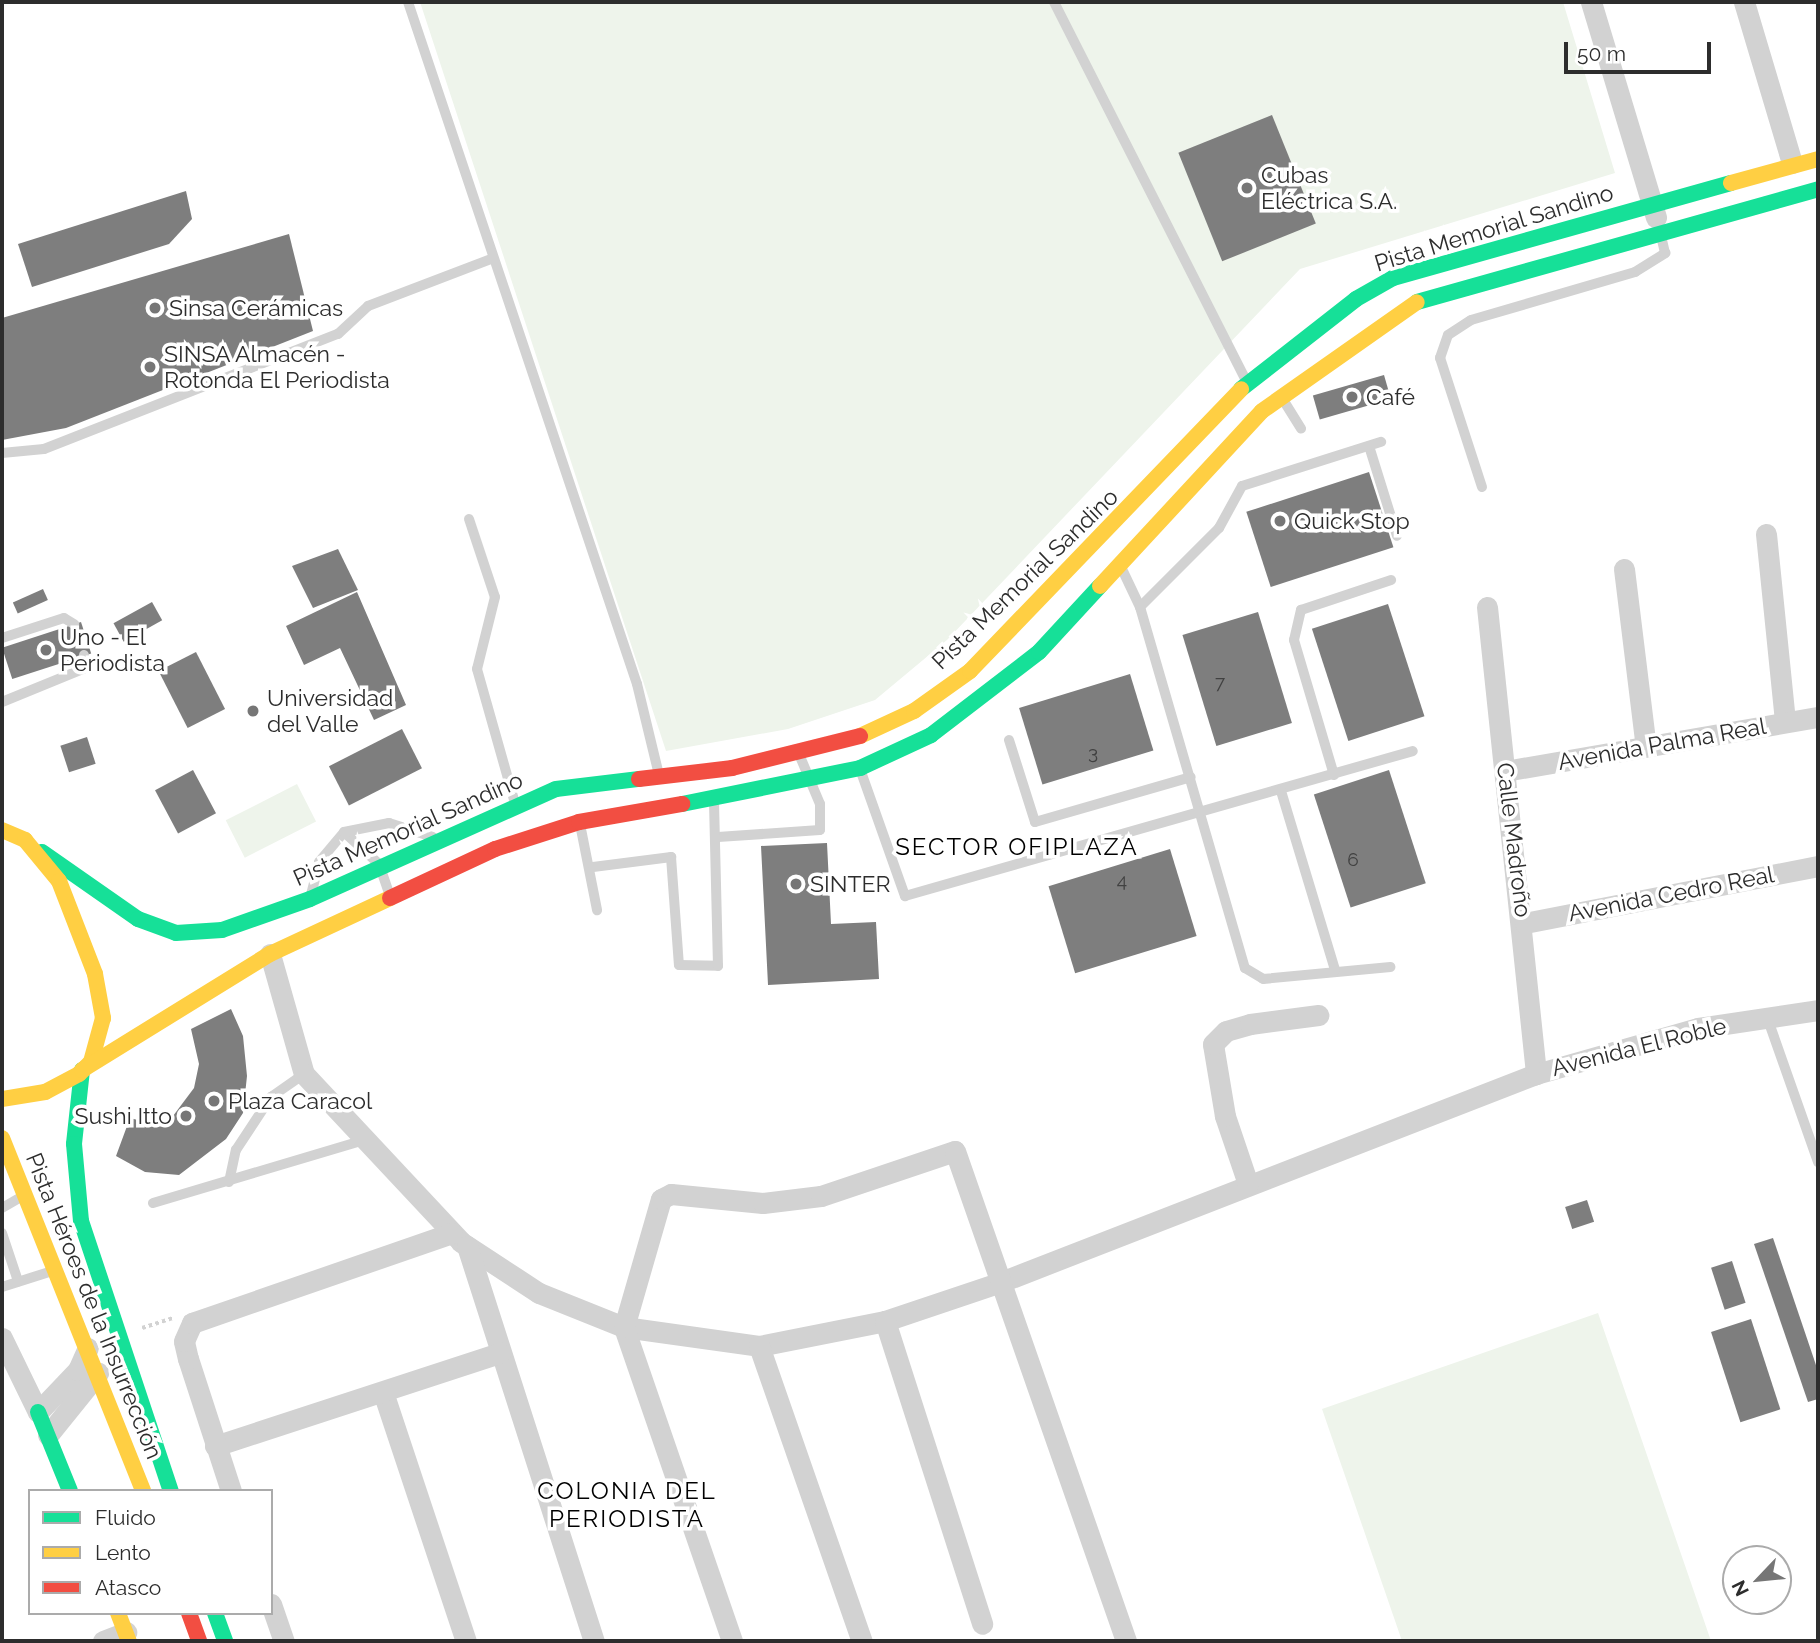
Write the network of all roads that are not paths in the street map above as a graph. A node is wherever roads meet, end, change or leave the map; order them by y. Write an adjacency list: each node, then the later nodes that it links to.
1 (408, 2): 10 (lane)
2 (1054, 2): 11 (lane)
3 (1591, 2): 8 (street)
4 (1744, 2): 6 (street)
5 (1818, 159): 6 (main road, Pista Memorial Sandino)
6 (1792, 163): 8 (main road, Pista Memorial Sandino)
7 (1818, 189): 9 (main road, Pista Memorial Sandino)
8 (1652, 203): 9 (street); 11 (main road, Pista Memorial Sandino)
9 (1660, 231): 12 (main road, Pista Memorial Sandino); 18 (lane)
10 (491, 259): 16 (lane); 42 (lane)
11 (1248, 382): 17 (main road, Pista Memorial Sandino)
12 (1280, 396): 13 (lane); 22 (main road, Pista Memorial Sandino)
13 (1301, 429)
14 (1381, 442): 15 (lane)
15 (1369, 446): 21 (lane); 25 (lane)
16 (2, 453)
17 (1155, 482): 22 (main road); 27 (main road, Pista Memorial Sandino)
18 (1482, 487)
19 (469, 519): 46 (lane)
20 (1766, 534): 33 (street)
21 (1397, 536)
22 (1120, 565): 25 (lane); 27 (main road); 38 (main road, Pista Memorial Sandino)
23 (1624, 569): 35 (street)
24 (1391, 580): 40 (lane)
25 (1140, 607): 41 (lane)
26 (1487, 607): 39 (street, Calle Madroño)
27 (1031, 610): 37 (main road, Pista Memorial Sandino)
28 (74, 624): 29 (lane)
29 (2, 638)
30 (84, 655): 31 (lane)
31 (2, 702)
32 (1818, 717): 33 (street, Avenida Palma Real)
33 (1785, 722): 35 (street, Avenida Palma Real)
34 (1009, 740): 41 (lane)
35 (1646, 747): 39 (street, Avenida Palma Real)
36 (1413, 751): 40 (lane)
37 (799, 754): 42 (main road, Pista Memorial Sandino); 43 (lane)
38 (860, 768): 43 (main road, Pista Memorial Sandino); 47 (lane)
39 (1505, 771): 61 (street, Calle Madroño)
40 (1334, 775): 44 (lane)
41 (1191, 777): 47 (lane)
42 (659, 778): 46 (main road, Pista Memorial Sandino)
43 (809, 782): 45 (main road, Pista Memorial Sandino); 52 (lane)
44 (1281, 791): 47 (lane); 64 (lane)
45 (714, 797): 49 (main road, Pista Memorial Sandino); 52 (lane)
46 (515, 803): 53 (main road, Pista Memorial Sandino)
47 (1202, 814): 64 (lane)
48 (2, 816): 54 (main road)
49 (579, 822): 57 (lane); 59 (main road, Pista Memorial Sandino)
50 (2, 830): 54 (main road)
51 (344, 832): 53 (lane); 55 (lane); 58 (lane)
52 (718, 837): 57 (lane)
53 (439, 838): 55 (main road, Pista Memorial Sandino)
54 (25, 840): 58 (main road, Pista Memorial Sandino); 68 (main road)
55 (379, 864): 58 (main road, Pista Memorial Sandino); 59 (lane)
56 (1818, 866): 61 (street, Avenida Cedro Real)
57 (593, 867): 60 (lane)
58 (310, 899)
59 (391, 899): 62 (main road, Pista Memorial Sandino)
60 (597, 910)
61 (1525, 923): 70 (street, Calle Madroño)
62 (270, 954): 68 (main road, Pista Memorial Sandino); 69 (street)
63 (1390, 967): 64 (lane)
64 (1335, 970)
65 (1818, 1010): 67 (street, Avenida El Roble)
66 (1318, 1015): 76 (street)
67 (1767, 1017): 70 (street, Avenida El Roble); 74 (lane)
68 (82, 1070): 71 (main road, Pista Memorial Sandino); 101 (main road, Pista Héroes de la Insurrección)
69 (304, 1074): 73 (street, Avenida El Roble); 75 (lane)
70 (1536, 1074): 76 (street, Avenida El Roble)
71 (2, 1099)
72 (2, 1139): 77 (main road, Pista Héroes de la Insurrección)
73 (361, 1140): 75 (lane); 81 (street, Avenida El Roble)
74 (1818, 1162)
75 (229, 1182): 78 (lane)
76 (1248, 1184): 85 (street, Avenida El Roble)
77 (28, 1192): 79 (lane); 83 (main road, Pista Héroes de la Insurrección)
78 (153, 1203)
79 (2, 1208)
80 (2, 1233): 84 (lane)
81 (459, 1240): 82 (street, Avenida El Roble); 86 (street); 98 (street)
82 (496, 1267): 86 (street); 89 (street, Avenida El Roble)
83 (57, 1270): 84 (lane); 92 (main road, Pista Héroes de la Insurrección)
84 (18, 1281): 87 (lane)
85 (1001, 1282): 88 (street, Avenida El Roble); 89 (street); 114 (street)
86 (478, 1283): 93 (street)
87 (2, 1287)
88 (885, 1321): 91 (street, Avenida El Roble); 105 (street)
89 (624, 1327): 91 (street, Avenida El Roble); 112 (street)
90 (6, 1342): 96 (street)
91 (760, 1346): 113 (street)
92 (88, 1348): 94 (main road, Pista Héroes de la Insurrección); 96 (street)
93 (500, 1353): 95 (street); 111 (street)
94 (98, 1373): 97 (street); 100 (main road, Pista Héroes de la Insurrección)
95 (383, 1392): 98 (street); 110 (street)
96 (38, 1412): 97 (main road)
97 (48, 1435): 99 (main road)
98 (215, 1446): 102 (street)
99 (69, 1489)
100 (142, 1489)
101 (170, 1489)
102 (230, 1489)
103 (273, 1609): 109 (street)
104 (216, 1615): 108 (main road)
105 (982, 1624)
106 (124, 1629): 107 (street)
107 (103, 1641)
108 (225, 1641)
109 (285, 1641)
110 (466, 1641)
111 (594, 1641)
112 (732, 1641)
113 (862, 1641)
114 (1126, 1641)

